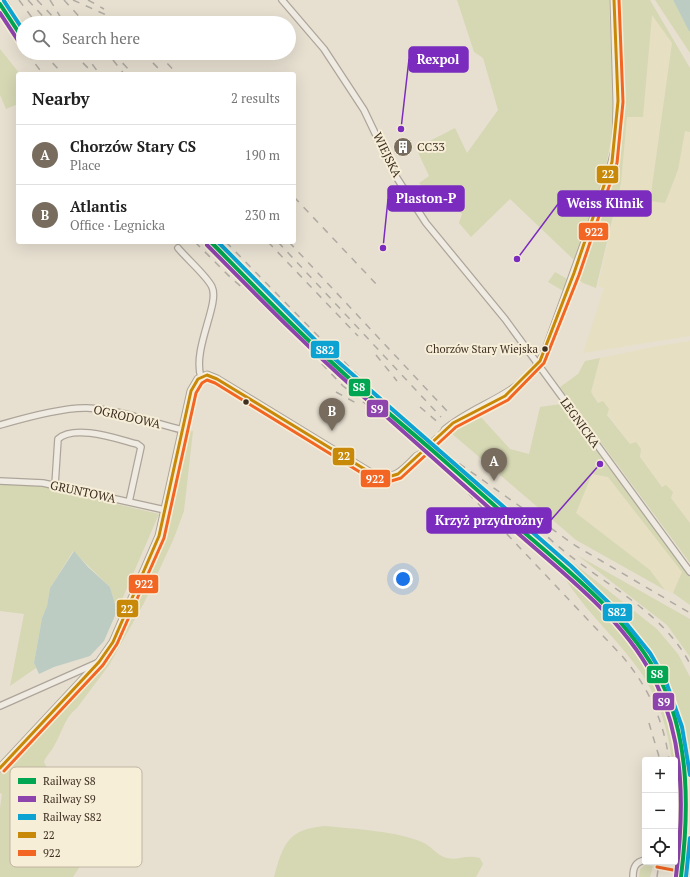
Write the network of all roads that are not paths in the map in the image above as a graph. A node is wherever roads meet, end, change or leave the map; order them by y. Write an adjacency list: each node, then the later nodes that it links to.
1 (282, 0): 3 (street, WIEJSKA)
2 (614, 0): 6 (street)
3 (296, 16)
4 (296, 16): 6 (street, WIEJSKA)
5 (178, 248): 7 (street)
6 (537, 365): 10 (street); 16 (street, LEGNICKA)
7 (201, 377): 9 (street); 11 (street)
8 (0, 425): 9 (street, OGRODOWA)
9 (183, 430): 15 (street)
10 (445, 430)
11 (417, 456)
12 (0, 481): 13 (street, GRUNTOWA)
13 (55, 485): 14 (street, GRUNTOWA); 14 (street)
14 (129, 502): 15 (street, GRUNTOWA)
15 (165, 510): 17 (street)
16 (690, 572)
17 (99, 662): 18 (street); 19 (street)
18 (0, 706)
19 (0, 768)
20 (642, 861): 23 (street)
21 (674, 865): 22 (street, bridge)
22 (690, 868)
23 (633, 877)

